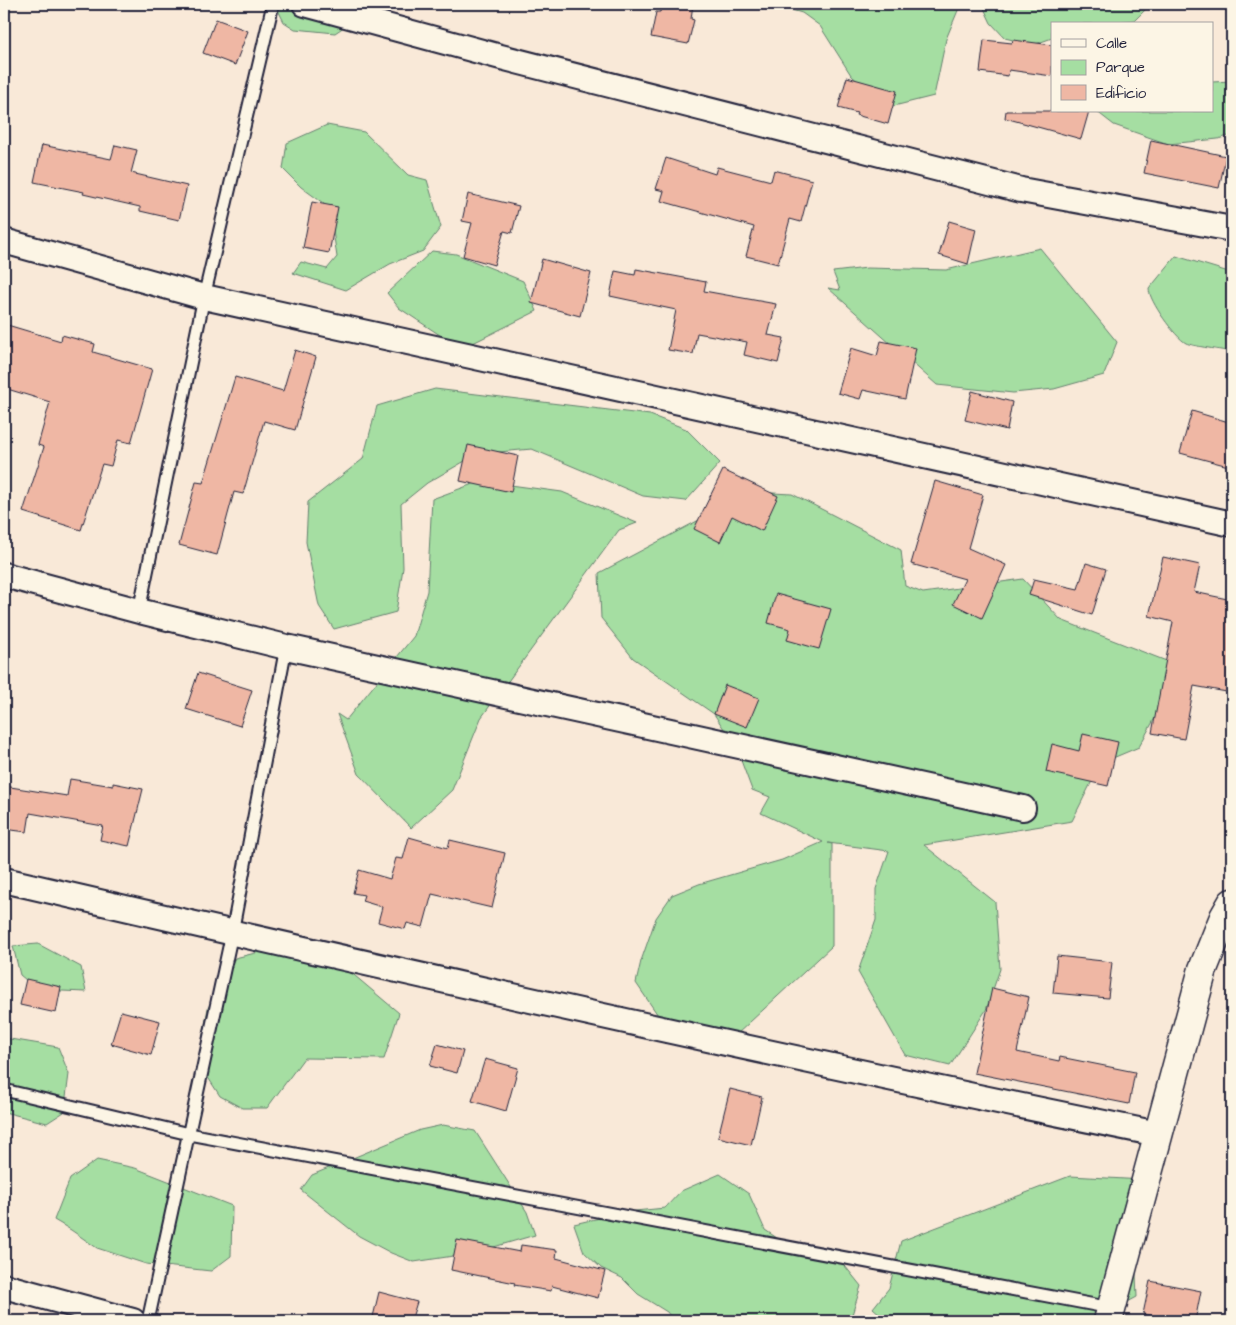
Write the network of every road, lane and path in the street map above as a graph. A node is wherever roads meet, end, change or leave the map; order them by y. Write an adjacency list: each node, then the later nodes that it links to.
1 (273, 4): 5 (lane)
2 (305, 4): 3 (street)
3 (1232, 229)
4 (4, 241): 5 (street)
5 (204, 297): 6 (street); 8 (lane)
6 (1232, 524)
7 (4, 575): 8 (street)
8 (139, 611): 9 (street)
9 (286, 647): 10 (street); 13 (lane)
10 (1023, 808)
11 (4, 880): 13 (street)
12 (1232, 903): 16 (main road)
13 (232, 933): 15 (lane); 16 (street)
14 (4, 1090): 15 (lane)
15 (189, 1134): 18 (lane); 20 (lane)
16 (1158, 1134): 18 (main road)
17 (4, 1286): 19 (street)
18 (1110, 1315)
19 (133, 1321)
20 (148, 1321)

